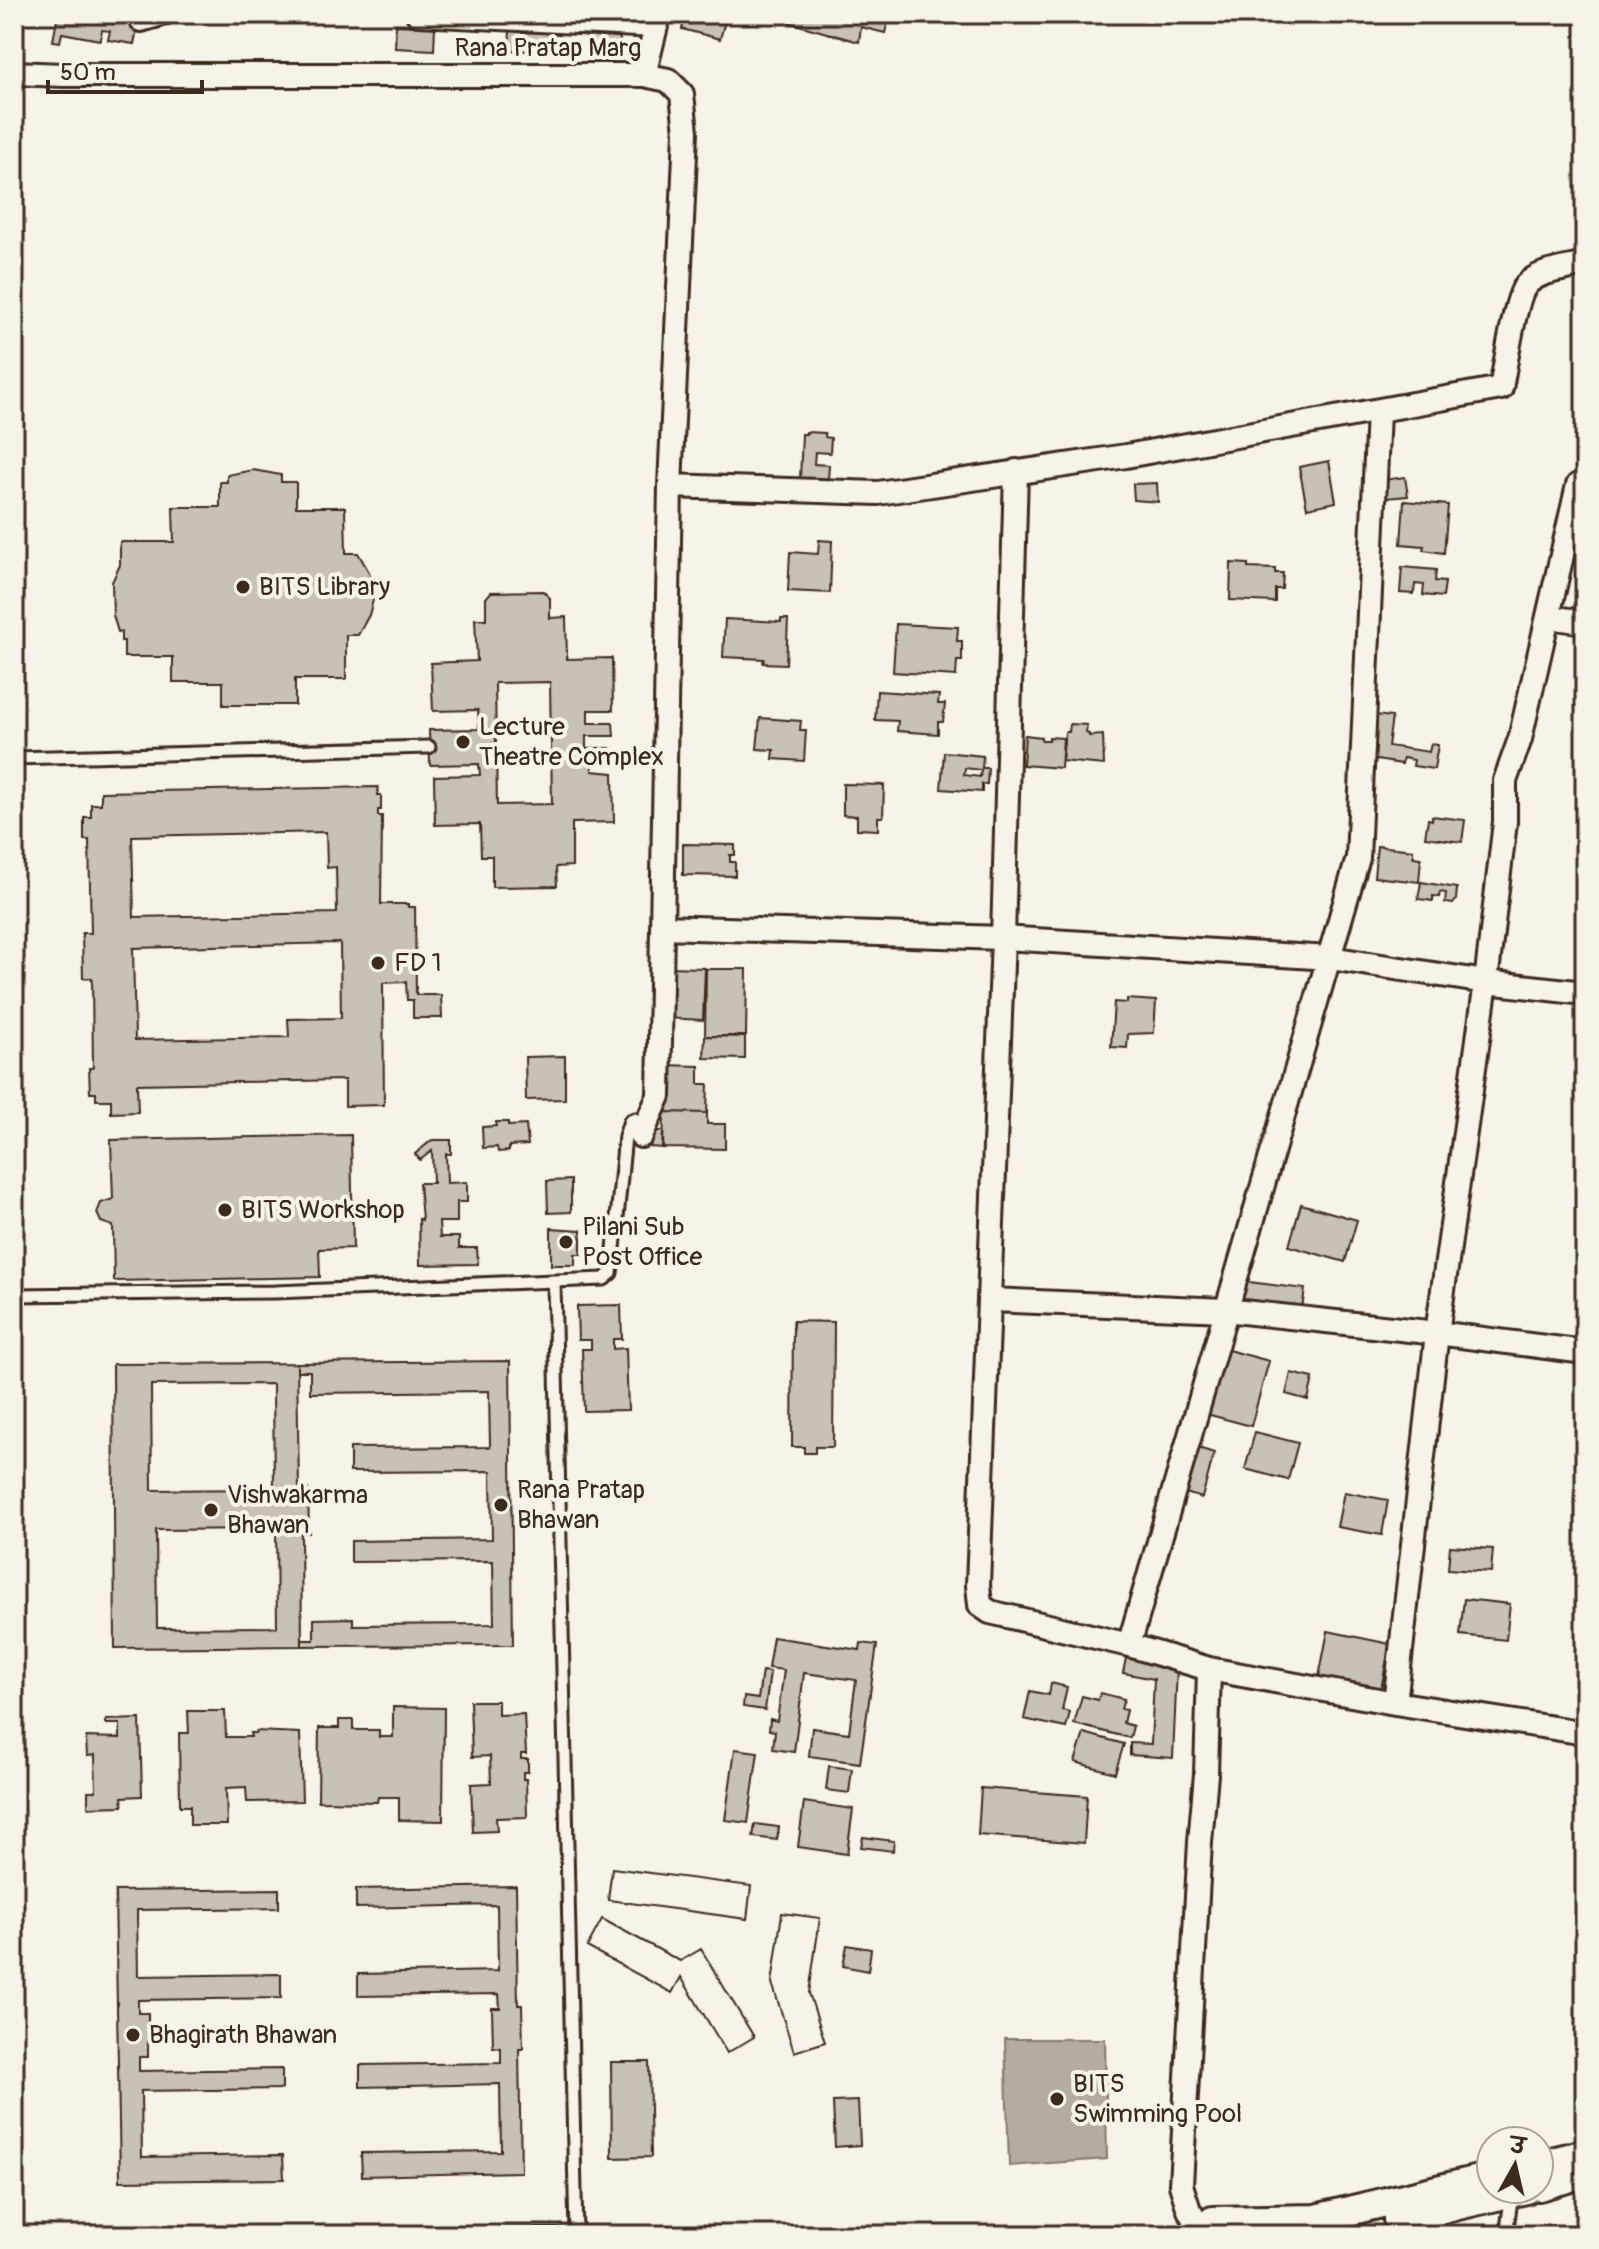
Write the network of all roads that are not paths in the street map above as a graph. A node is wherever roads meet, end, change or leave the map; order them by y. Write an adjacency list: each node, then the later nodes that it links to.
1 (418, 14): 2 (street)
2 (658, 20): 4 (street)
3 (14, 73): 4 (street, Rana Pratap Marg)
4 (644, 75): 9 (street, Rana Pratap Marg)
5 (1585, 264): 6 (street)
6 (1378, 412): 7 (street); 16 (street)
7 (1016, 471): 9 (street); 15 (street)
8 (1578, 485): 10 (street)
9 (670, 486): 14 (street, Rana Pratap Marg)
10 (1548, 617): 11 (street); 17 (street)
11 (1585, 622)
12 (429, 747): 13 (lane)
13 (14, 758)
14 (662, 927): 15 (street); 19 (street, Rana Pratap Marg)
15 (1003, 938): 16 (street); 22 (street)
16 (1330, 958): 17 (street); 23 (street)
17 (1486, 982): 18 (street); 24 (street)
18 (1585, 993)
19 (641, 1136): 20 (lane)
20 (554, 1282): 21 (lane); 37 (lane)
21 (14, 1295)
22 (990, 1300): 23 (street); 26 (street)
23 (1225, 1310): 24 (street); 26 (street)
24 (1437, 1333): 25 (street); 28 (street)
25 (1585, 1352)
26 (1129, 1645): 27 (street)
27 (1209, 1669): 28 (street); 40 (street)
28 (1395, 1703): 29 (street)
29 (1585, 1733)
30 (1585, 2154): 31 (street)
31 (1555, 2161)
32 (1585, 2173): 33 (street)
33 (1555, 2179)
34 (1475, 2193): 40 (street)
35 (1475, 2197): 41 (street)
36 (1513, 2205): 42 (lane)
37 (576, 2234): 38 (lane); 39 (lane)
38 (505, 2235)
39 (627, 2235)
40 (1205, 2235)
41 (1327, 2235)
42 (1506, 2235)

